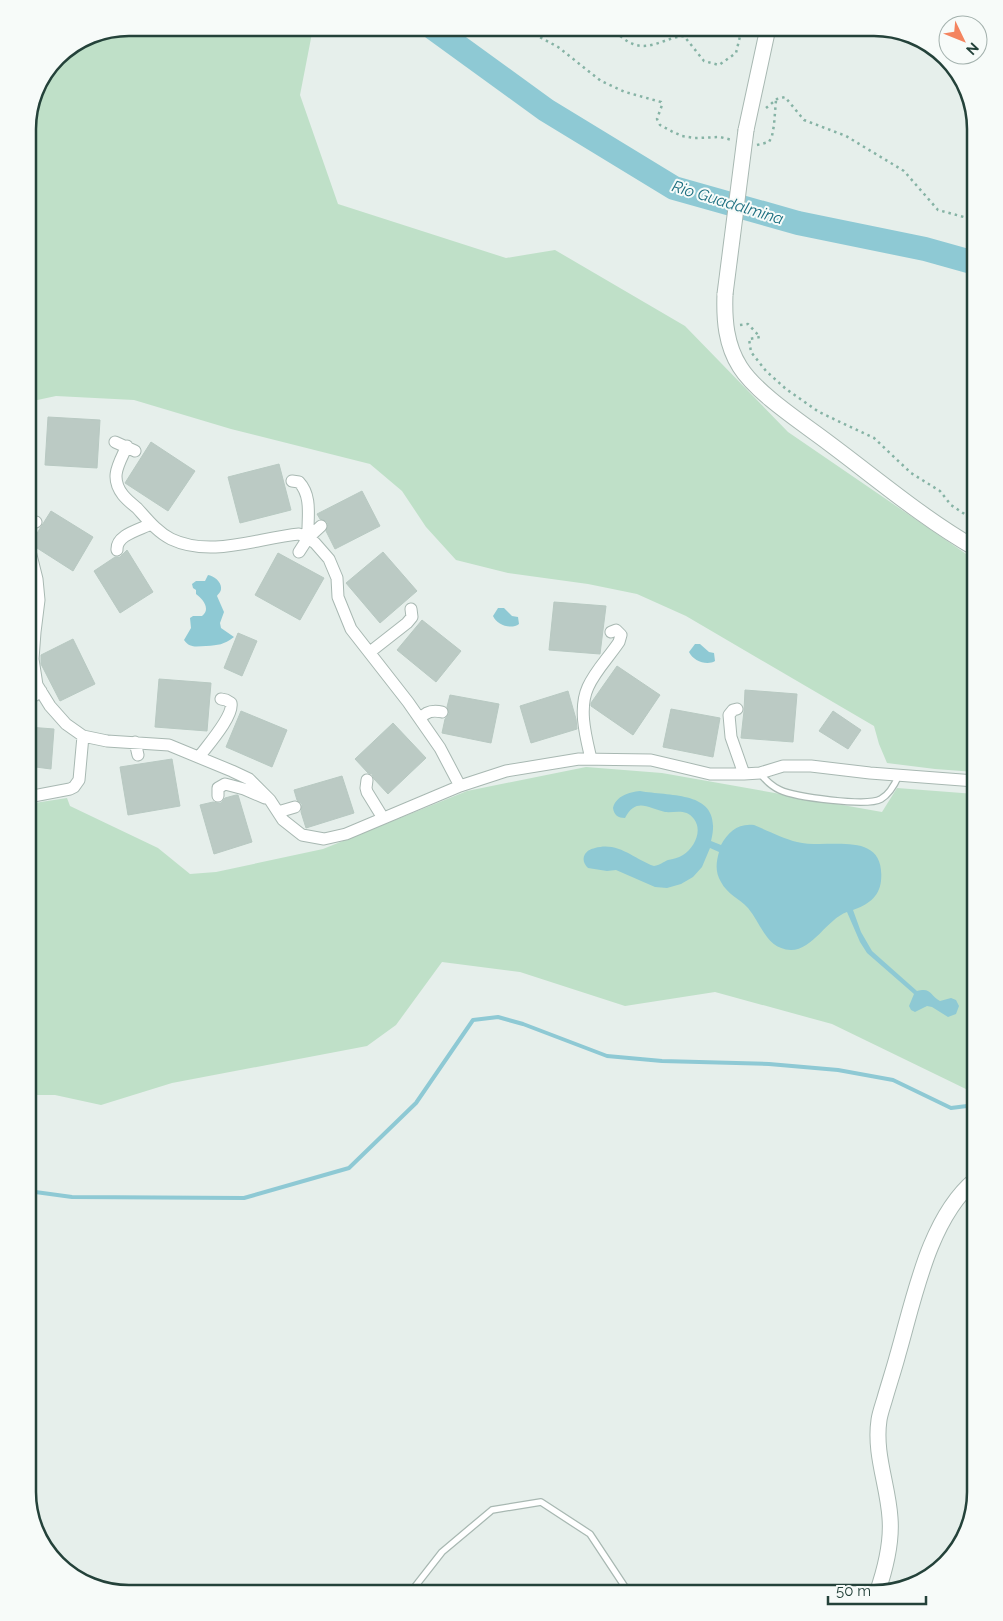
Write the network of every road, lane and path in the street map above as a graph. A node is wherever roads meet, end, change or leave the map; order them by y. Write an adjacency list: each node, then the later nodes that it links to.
1 (537, 36): 9 (path)
2 (622, 36): 3 (path)
3 (674, 36)
4 (684, 36): 5 (path)
5 (740, 36)
6 (766, 36): 9 (street)
7 (776, 100): 8 (path); 9 (path); 10 (path)
8 (762, 112)
9 (744, 138): 18 (street, bridge)
10 (967, 218)
11 (736, 320): 14 (path)
12 (115, 442): 15 (street)
13 (292, 481): 17 (street)
14 (967, 515)
15 (151, 524): 17 (street); 19 (street)
16 (321, 526): 17 (street)
17 (308, 538): 20 (street); 23 (street)
18 (967, 543)
19 (116, 550)
20 (300, 552)
21 (411, 610): 23 (street)
22 (611, 632): 35 (street)
23 (370, 652): 30 (street)
24 (36, 678): 25 (street)
25 (41, 691): 26 (street); 31 (street)
26 (36, 694)
27 (221, 699): 34 (street)
28 (737, 709): 37 (street)
29 (442, 712): 30 (street)
30 (420, 718): 41 (street)
31 (83, 736): 32 (street); 42 (street)
32 (135, 742): 33 (street); 34 (street)
33 (138, 755)
34 (199, 757): 44 (street)
35 (591, 759): 37 (street); 41 (street)
36 (760, 773): 37 (street); 38 (street); 38 (lane)
37 (744, 774)
38 (899, 775): 39 (street)
39 (967, 779)
40 (367, 780): 47 (street)
41 (460, 786): 47 (street)
42 (36, 795)
43 (218, 796): 44 (street)
44 (270, 800): 46 (street)
45 (296, 807): 46 (street)
46 (278, 812): 47 (street)
47 (383, 818)
48 (967, 1187): 51 (street)
49 (416, 1585): 50 (lane)
50 (623, 1585)
51 (880, 1585)

